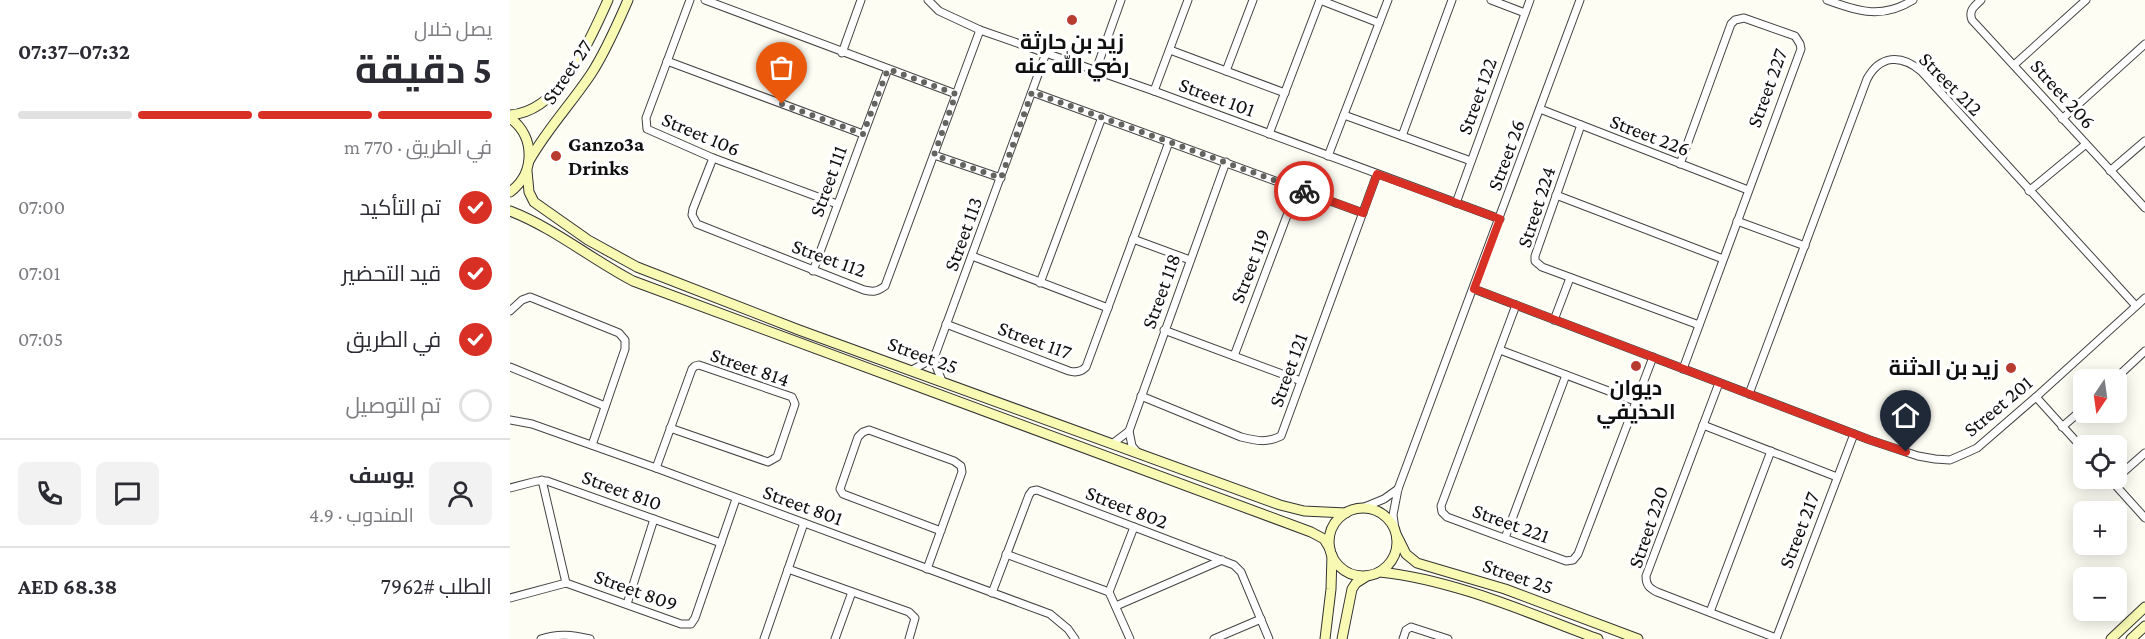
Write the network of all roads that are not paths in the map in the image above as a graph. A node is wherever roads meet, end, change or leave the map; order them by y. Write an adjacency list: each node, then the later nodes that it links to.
1 (608, 0): 38 (street, Street 27)
2 (628, 0): 51 (street, Street 27)
3 (690, 0): 27 (street, Street 106)
4 (705, 0): 25 (street)
5 (861, 0): 25 (street)
6 (928, 0): 22 (street, Street 101)
7 (1121, 0): 30 (street)
8 (1188, 0): 24 (street)
9 (1253, 0): 31 (street)
10 (1320, 0): 21 (street); 34 (street)
11 (1388, 0): 21 (street)
12 (1452, 0): 44 (street)
13 (1491, 0): 20 (street)
14 (1530, 0): 20 (street, Street 122)
15 (1580, 0): 36 (street, Street 26)
16 (1827, 0): 17 (street)
17 (1913, 0)
18 (1981, 0): 28 (street, Street 206)
19 (2086, 0): 28 (street)
20 (1525, 13): 52 (street, Street 122)
21 (1379, 23): 37 (street)
22 (980, 30): 26 (street, Street 101); 35 (street, Street 112)
23 (2145, 44): 40 (street)
24 (1170, 50): 31 (street); 32 (street)
25 (842, 53): 29 (street)
26 (1046, 53): 30 (street, Street 101); 33 (street, Street 113)
27 (667, 61): 42 (street); 50 (street, Street 106)
28 (2014, 65): 40 (street, Street 206)
29 (888, 69): 35 (street); 42 (street, Street 111)
30 (1096, 70): 32 (street, Street 101)
31 (1226, 71): 34 (street)
32 (1154, 91): 43 (street, Street 101)
33 (1032, 92): 39 (street); 58 (street, Street 113)
34 (1285, 93): 43 (street)
35 (956, 94): 48 (street, Street 112)
36 (1540, 109): 41 (street, Street 226); 69 (street, Street 26)
37 (1344, 115): 44 (street); 49 (street)
38 (510, 117): 51 (street)
39 (1102, 117): 45 (street); 78 (street)
40 (2062, 119): 47 (street, Street 206)
41 (1581, 125): 54 (street, Street 226); 63 (street, Street 224)
42 (863, 134): 65 (street, Street 111)
43 (1269, 134): 49 (street, Street 101)
44 (1402, 135): 52 (street)
45 (1169, 141): 53 (street); 71 (street, Street 117)
46 (2145, 141): 56 (street)
47 (2086, 144): 56 (street, Street 206); 61 (street)
48 (934, 155): 58 (street); 76 (street, Street 112)
49 (1329, 156): 57 (street, Street 101)
50 (712, 158): 65 (street, Street 106); 76 (street, Street 112)
51 (529, 161): 55 (street)
52 (1471, 161): 64 (street, Street 122)
53 (1226, 162): 59 (street); 75 (street, Street 118)
54 (1680, 164): 60 (street, Street 226); 60 (street, Street 227)
55 (527, 171): 62 (street); 89 (street, Street 25)
56 (2110, 171): 66 (street, Street 206)
57 (1377, 174): 64 (street, Street 101); 68 (street, Street 121)
58 (1001, 178): 73 (street, Street 113)
59 (1297, 189): 68 (street); 92 (street, Street 119)
60 (1748, 190): 70 (street, Street 227)
61 (2029, 191): 72 (street, Street 212); 82 (street, Street 212)
62 (510, 192)
63 (1556, 195): 74 (street); 77 (street, Street 224)
64 (1456, 203): 69 (street, Street 101)
65 (837, 204): 76 (street, Street 111)
66 (2145, 208)
67 (510, 212): 95 (street, Street 25)
68 (1363, 213): 102 (street, Street 121)
69 (1500, 219): 79 (street, Street 26)
70 (1737, 221): 72 (street); 74 (street, Street 227)
71 (1133, 239): 75 (street); 83 (street, Street 117)
72 (1805, 246): 104 (street, Street 212)
73 (972, 256): 78 (street); 86 (street, Street 113)
74 (1723, 259): 87 (street, Street 227)
75 (1190, 260): 88 (street, Street 118)
76 (813, 271)
77 (1570, 278): 85 (street); 87 (street, Street 224)
78 (1040, 283): 83 (street)
79 (1474, 289): 81 (street, Street 201); 127 (street, Street 26)
80 (2145, 298): 82 (street, Street 201)
81 (1516, 305): 85 (street, Street 201); 90 (street, Street 221)
82 (2136, 306): 106 (street, Street 201)
83 (1108, 308): 86 (street, Street 117)
84 (510, 311): 108 (street)
85 (1554, 320): 93 (street, Street 201)
86 (946, 324): 94 (street, Street 113)
87 (1699, 325): 97 (street, Street 227)
88 (1164, 330): 92 (street); 105 (street, Street 118)
89 (852, 348): 95 (street); 99 (street, Street 25)
90 (1500, 350): 100 (street); 138 (street, Street 221)
91 (2145, 351): 98 (street)
92 (1234, 356): 102 (street)
93 (1653, 357): 97 (street, Street 201); 107 (street, Street 221)
94 (934, 358): 99 (street); 101 (street)
95 (846, 361): 140 (street, Street 25)
96 (510, 367): 108 (street)
97 (1683, 369): 103 (street, Street 201)
98 (2126, 369)
99 (912, 370): 101 (street, Street 25)
100 (1566, 375): 107 (street); 138 (street)
101 (942, 381): 117 (street, Street 25)
102 (1301, 381): 105 (street, Street 121)
103 (1719, 383): 104 (street, Street 201); 111 (street, Street 220)
104 (1749, 394): 115 (street, Street 201)
105 (1141, 396): 114 (street, Street 118)
106 (2036, 397): 112 (street); 115 (street, Street 201)
107 (1635, 401): 138 (street, Street 221)
108 (605, 406): 118 (street)
109 (2073, 418): 112 (street)
110 (510, 420): 118 (street, Street 801)
111 (1703, 425): 119 (street); 156 (street, Street 220)
112 (2062, 427): 116 (street)
113 (670, 428): 113 (street, Street 814); 123 (street, Street 814)
114 (1129, 431): 117 (street); 121 (street)
115 (1854, 434): 124 (street, Street 217)
116 (2073, 438)
117 (1112, 444): 121 (street, Street 25)
118 (592, 445): 123 (street, Street 801)
119 (1771, 451): 124 (street); 156 (street)
120 (2145, 453): 122 (street)
121 (1138, 454): 131 (street, Street 25)
122 (2127, 467)
123 (656, 468): 129 (street, Street 801)
124 (1837, 477): 161 (street, Street 217)
125 (542, 480): 126 (street); 133 (street, Street 810); 147 (street)
126 (510, 488)
127 (1398, 489): 130 (street); 137 (street, Street 26)
128 (2119, 489): 132 (street)
129 (736, 498): 134 (street, Street 801); 139 (street, Street 809)
130 (1362, 508): 131 (street); 137 (street)
131 (1346, 513): 140 (street)
132 (2145, 518)
133 (654, 519): 139 (street, Street 810); 152 (street)
134 (804, 523): 143 (street); 144 (street, Street 801)
135 (1134, 527): 141 (street, Street 802); 142 (street, Street 802); 149 (street)
136 (941, 531): 136 (street); 144 (street)
137 (1396, 532): 145 (street); 159 (street, Street 25)
138 (1505, 538)
139 (721, 543): 152 (street, Street 809)
140 (1331, 552): 146 (street); 171 (street)
141 (1006, 554): 149 (street); 150 (street, Street 802)
142 (1222, 560): 153 (street); 158 (street, Street 802)
143 (788, 569): 148 (street); 164 (street)
144 (927, 569): 150 (street, Street 801)
145 (1380, 572): 146 (street); 155 (street, Street 25)
146 (1367, 576): 172 (street)
147 (566, 583): 151 (street, Street 809); 152 (street, Street 809)
148 (852, 592): 165 (street); 166 (street)
149 (1109, 592): 153 (street)
150 (992, 593): 167 (street, Street 801)
151 (510, 598)
152 (627, 604)
153 (1116, 606): 168 (street)
154 (2145, 607): 157 (street)
155 (1525, 612): 159 (street); 175 (street, Street 25)
156 (1710, 612): 161 (street, Street 220)
157 (2136, 616): 160 (street); 177 (street)
158 (1261, 619): 169 (street); 170 (street, Street 802)
159 (1599, 624): 176 (street, Street 25)
160 (2145, 626): 178 (street)
161 (1776, 638)
162 (541, 639): 163 (street)
163 (590, 639)
164 (764, 639)
165 (835, 639)
166 (909, 639)
167 (1075, 639)
168 (1130, 639)
169 (1214, 639)
170 (1269, 639)
171 (1325, 639)
172 (1342, 639)
173 (1403, 639): 174 (street)
174 (1448, 639)
175 (1598, 639)
176 (1638, 639)
177 (2110, 639)
178 (2131, 639)

